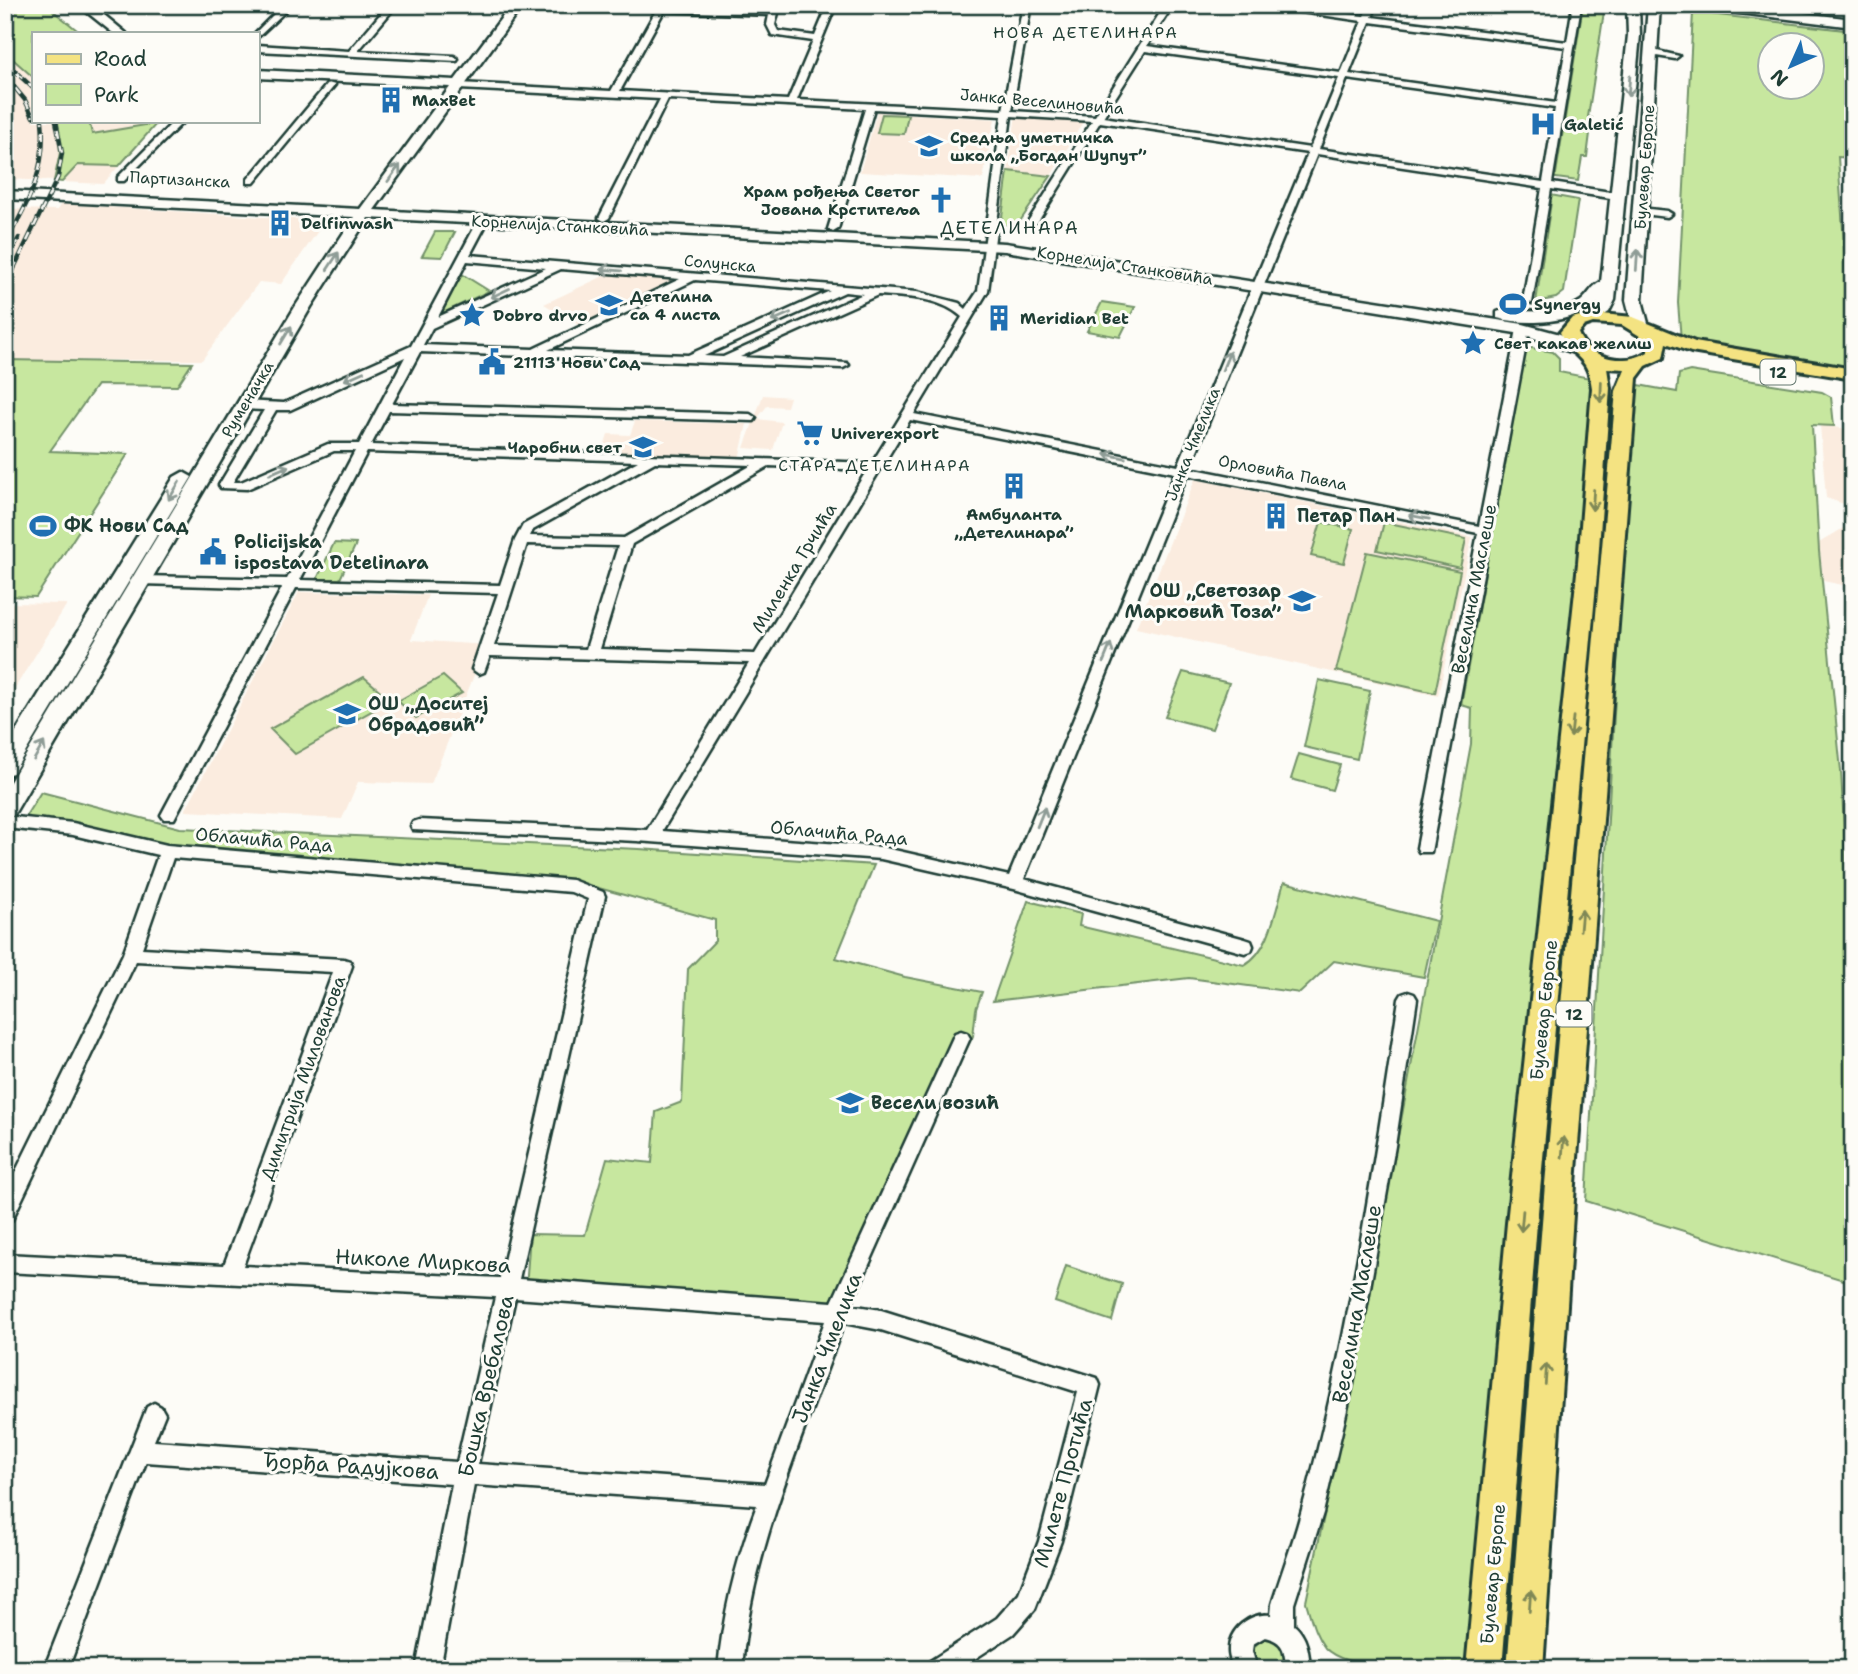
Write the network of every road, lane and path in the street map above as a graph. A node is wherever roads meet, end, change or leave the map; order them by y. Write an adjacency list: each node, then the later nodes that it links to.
1 (84, 5): 21 (main road)
2 (288, 5): 22 (street)
3 (393, 5): 27 (street)
4 (507, 5): 35 (main road, Руменачка)
5 (517, 5): 35 (main road, Руменачка)
6 (832, 5): 23 (street)
7 (1027, 5): 41 (street, Миленка Грчића)
8 (1169, 5): 26 (street)
9 (1257, 5): 18 (street)
10 (1373, 5): 18 (street, Јанка Чмелика)
11 (1577, 5): 24 (street)
12 (1633, 5): 50 (main road, Булевар Европе, one-way to 50)
13 (1654, 5): 28 (main road, Булевар Европе)
14 (1706, 5): 19 (main road)
15 (1745, 5): 19 (main road)
16 (67, 7): 20 (main road)
17 (662, 7): 23 (street); 36 (street)
18 (1368, 19): 24 (street); 32 (street, Јанка Чмелика)
19 (1853, 21)
20 (100, 32)
21 (119, 32)
22 (259, 34)
23 (818, 39): 38 (street)
24 (1570, 45): 40 (street)
25 (259, 48): 27 (street)
26 (1143, 48): 32 (street); 42 (street)
27 (352, 53): 30 (street)
28 (1653, 53): 29 (street); 52 (main road, Булевар Европе)
29 (1675, 56)
30 (454, 59)
31 (259, 75): 35 (main road)
32 (1345, 76): 40 (street); 44 (street, Јанка Чмелика)
33 (259, 80): 34 (main road)
34 (331, 85): 35 (main road); 46 (street)
35 (451, 86): 36 (street, Јанка Веселиновића); 51 (main road, Руменачка)
36 (613, 94): 37 (street, Јанка Веселиновића)
37 (665, 97): 38 (street, Јанка Веселиновића); 54 (street)
38 (792, 102): 39 (street, Јанка Веселиновића)
39 (870, 106): 41 (street, Јанка Веселиновића); 57 (street)
40 (1560, 106): 47 (street)
41 (1007, 112): 42 (street, Јанка Веселиновића); 58 (street, Миленка Грчића)
42 (1099, 119): 44 (street, Јанка Веселиновића); 56 (street)
43 (177, 122): 45 (street)
44 (1314, 151): 47 (street, Јанка Веселиновића); 63 (street, Јанка Чмелика)
45 (121, 179)
46 (251, 181)
47 (1546, 186): 50 (street, Јанка Веселиновића); 66 (street)
48 (5, 188): 51 (main road, Партизанска)
49 (5, 195): 51 (main road, Партизанска)
50 (1617, 196): 59 (main road, Булевар Европе)
51 (358, 210): 54 (main road, Корнелија Станковића); 55 (main road, Корнелија Станковића); 82 (main road, Руменачка, one-way to 51); 102 (main road, Руменачка, one-way to 102)
52 (1640, 211): 53 (street); 71 (main road, Булевар Европе, one-way to 52)
53 (1667, 215)
54 (604, 218): 57 (main road, Корнелија Станковића)
55 (483, 220): 58 (main road, Корнелија Станковића); 60 (street)
56 (1032, 223)
57 (833, 229): 58 (main road, Корнелија Станковића)
58 (988, 242): 63 (main road, Корнелија Станковића); 68 (street, Миленка Грчића)
59 (1613, 247): 67 (main road); 69 (main road, Булевар Европе)
60 (463, 258): 61 (street, Солунска); 70 (street)
61 (559, 266): 62 (street, Солунска, one-way to 61); 70 (street, one-way to 70)
62 (694, 277): 64 (street, Солунска); 74 (street)
63 (1259, 282): 67 (main road, Корнелија Станковића); 72 (main road, Корнелија Станковића); 91 (street, Јанка Чмелика, one-way to 63)
64 (844, 289): 65 (street, Солунска); 76 (street, one-way to 76)
65 (876, 291): 68 (street, Солунска); 77 (street)
66 (1528, 301)
67 (1480, 315): 69 (main road, Корнелија Станковића)
68 (970, 317): 85 (street, Миленка Грчића)
69 (1585, 320): 71 (main road, 12); 75 (main road, 12)
70 (427, 326): 73 (street)
71 (1643, 328): 78 (main road, 12); 80 (main road, 12)
72 (1523, 329): 75 (main road, Корнелија Станковића); 92 (street, Веселина Маслеше)
73 (416, 348): 74 (street); 83 (street, one-way to 83); 84 (street)
74 (534, 352): 76 (street)
75 (1586, 354): 78 (main road, 12); 132 (main road, Булевар Европе / 12, one-way to 132)
76 (689, 359): 77 (street)
77 (725, 360): 79 (street)
78 (1645, 361): 81 (main road, 12); 133 (main road, Булевар Европе / 12, one-way to 78)
79 (843, 365)
80 (1853, 374)
81 (1853, 385)
82 (243, 405): 83 (street); 95 (main road, Руменачка)
83 (272, 406): 87 (street, Руменачка, one-way to 87)
84 (385, 407): 86 (street); 87 (street)
85 (908, 416): 90 (street, Миленка Грчића); 91 (street, Орловића Павла, one-way to 85)
86 (750, 418)
87 (364, 448): 88 (street); 96 (street)
88 (651, 459): 89 (street); 93 (street)
89 (767, 462): 90 (street); 94 (street)
90 (876, 467): 100 (street, Миленка Грчића)
91 (1182, 470): 92 (street, Орловића Павла, one-way to 91); 110 (street, Јанка Чмелика, one-way to 91)
92 (1486, 531): 108 (street, Веселина Маслеше)
93 (522, 540): 94 (street); 97 (street)
94 (625, 542): 99 (street)
95 (141, 580): 96 (street); 103 (main road, Руменачка, one-way to 95)
96 (293, 584): 97 (street); 104 (street)
97 (506, 589): 98 (street)
98 (485, 651): 99 (street); 101 (street)
99 (592, 654): 100 (street)
100 (760, 659): 107 (street, Миленка Грчића)
101 (479, 669)
102 (5, 767)
103 (5, 810)
104 (169, 815)
105 (5, 822): 109 (street, Облачића Рада)
106 (419, 826): 107 (street, Облачића Рада)
107 (651, 836): 110 (street, Облачића Рада)
108 (1425, 848)
109 (167, 851): 111 (street, Облачића Рада); 113 (street)
110 (1014, 883): 112 (street, Облачића Рада)
111 (599, 901): 119 (street, Бошка Вребалова)
112 (1245, 946)
113 (131, 954): 116 (street); 118 (street, Димитрија Милованова)
114 (1408, 999): 125 (street, Веселина Маслеше)
115 (961, 1038): 120 (street, Јанка Чмелика)
116 (5, 1214)
117 (5, 1263): 118 (street, Николе Миркова)
118 (231, 1272): 119 (street, Николе Миркова)
119 (509, 1289): 120 (street, Николе Миркова); 123 (street, Бошка Вребалова)
120 (838, 1312): 124 (street, Јанка Чмелика); 130 (street, Милете Протића)
121 (154, 1414): 122 (street)
122 (139, 1451): 123 (street, Ђорђа Радујкова); 127 (street)
123 (465, 1474): 124 (street, Ђорђа Радујкова); 128 (street, Бошка Вребалова)
124 (772, 1495): 129 (street, Јанка Чмелика)
125 (1275, 1627): 126 (street); 131 (street)
126 (1298, 1668)
127 (56, 1669)
128 (428, 1669)
129 (730, 1669)
130 (938, 1669)
131 (1245, 1669)
132 (1484, 1669)
133 (1525, 1669)

